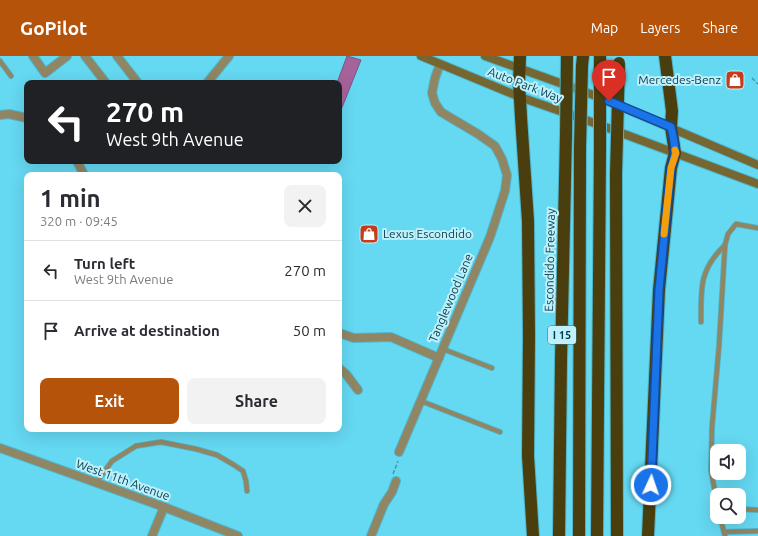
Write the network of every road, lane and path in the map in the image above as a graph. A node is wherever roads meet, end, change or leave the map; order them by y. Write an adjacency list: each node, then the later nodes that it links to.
1 (33, 56): 2 (street)
2 (68, 56)
3 (85, 56): 18 (street)
4 (117, 56): 19 (street)
5 (229, 56): 20 (street)
6 (421, 56): 15 (main road, Auto Park Way)
7 (485, 56): 14 (main road, Auto Park Way)
8 (567, 56): 56 (highway, Escondido Freeway / I 15, bridge)
9 (600, 56): 58 (highway, bridge)
10 (665, 56): 25 (highway)
11 (619, 60): 59 (highway, bridge)
12 (0, 61): 16 (lane)
13 (582, 61): 57 (highway, bridge)
14 (520, 62): 22 (highway); 25 (main road, Auto Park Way)
15 (440, 64): 22 (main road, Auto Park Way); 33 (street, Tanglewood Lane)
16 (11, 76)
17 (752, 78): 21 (path)
18 (104, 80)
19 (136, 80)
20 (210, 80)
21 (758, 84)
22 (520, 97): 26 (main road, Auto Park Way); 55 (highway)
23 (0, 115): 24 (street)
24 (24, 117)
25 (671, 127): 26 (highway); 27 (main road, Auto Park Way)
26 (676, 153): 28 (main road, Auto Park Way); 60 (highway)
27 (758, 165)
28 (758, 184)
29 (758, 228): 30 (lane)
30 (725, 245): 31 (lane); 44 (lane)
31 (701, 322)
32 (342, 334): 34 (street)
33 (443, 349): 34 (street, Tanglewood Lane); 35 (lane)
34 (439, 358): 38 (street, Tanglewood Lane)
35 (492, 368)
36 (342, 371): 37 (street)
37 (358, 390)
38 (421, 401): 39 (lane); 41 (street, Tanglewood Lane)
39 (500, 432)
40 (0, 448): 43 (street, West 11th Avenue)
41 (399, 452): 42 (path)
42 (396, 481): 54 (street)
43 (96, 483): 45 (lane); 46 (street, West 11th Avenue)
44 (714, 488)
45 (247, 491)
46 (164, 507): 52 (street); 53 (street, West 11th Avenue)
47 (746, 509): 48 (lane)
48 (758, 510)
49 (722, 524): 51 (lane)
50 (758, 531): 51 (lane)
51 (724, 534)
52 (152, 536)
53 (238, 536)
54 (372, 536)
55 (533, 536)
56 (559, 536)
57 (580, 536)
58 (597, 536)
59 (617, 536)
60 (648, 536)

